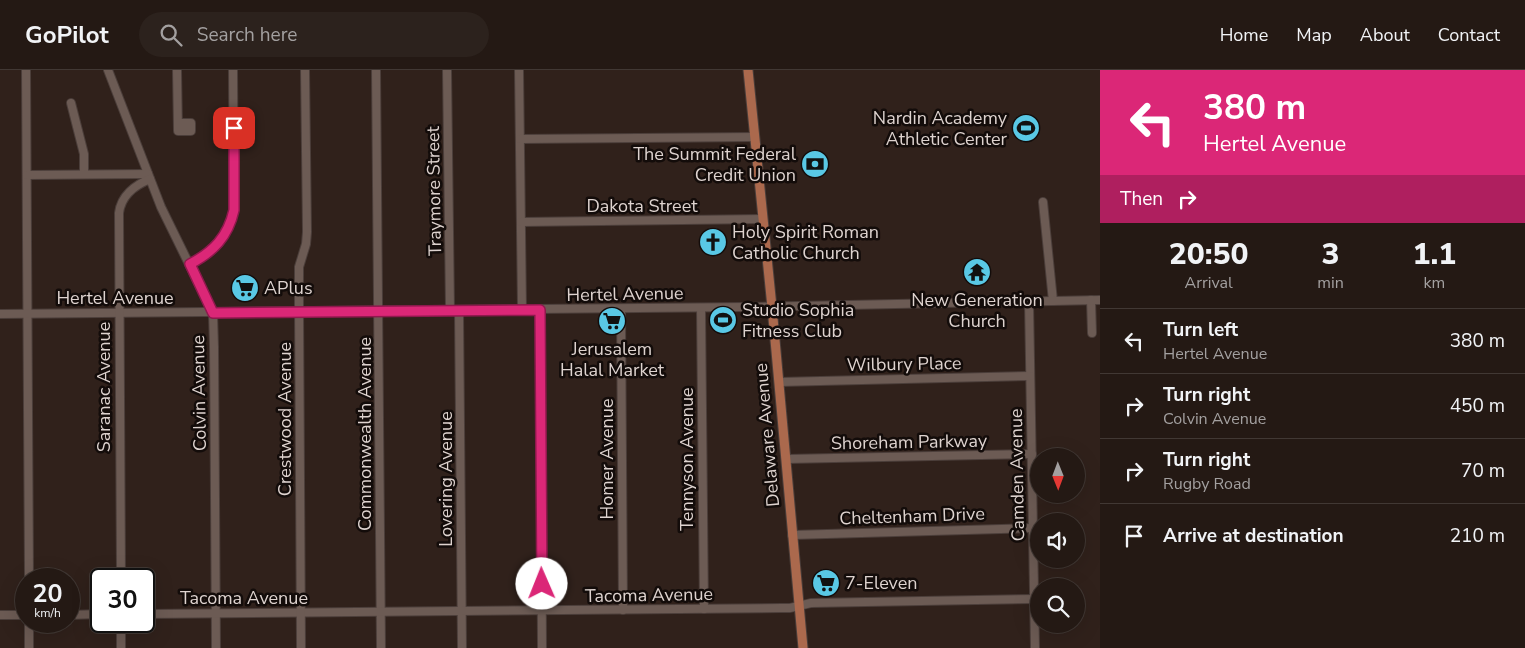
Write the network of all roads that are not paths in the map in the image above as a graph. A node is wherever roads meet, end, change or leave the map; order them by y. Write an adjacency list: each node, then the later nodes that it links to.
1 (26, 70): 15 (street)
2 (108, 70): 16 (street, Colvin Avenue)
3 (177, 70): 11 (street)
4 (233, 70): 20 (street)
5 (305, 70): 32 (street, Crestwood Avenue)
6 (376, 70): 33 (street, Commonwealth Avenue)
7 (447, 70): 30 (street, Traymore Street)
8 (519, 70): 13 (street)
9 (748, 70): 12 (main road, Delaware Avenue)
10 (71, 103): 14 (street)
11 (178, 123)
12 (755, 137): 13 (street); 18 (main road, Delaware Avenue)
13 (520, 139): 19 (street)
14 (84, 174): 15 (street); 16 (street)
15 (27, 175): 37 (street)
16 (149, 176): 20 (street, Colvin Avenue); 34 (street, Saranac Avenue)
17 (1043, 202): 23 (street)
18 (763, 219): 19 (street, Dakota Street); 25 (main road, Delaware Avenue)
19 (521, 222): 28 (street)
20 (190, 264): 35 (street, Colvin Avenue)
21 (1091, 300): 22 (street, Hertel Avenue); 23 (street, Hertel Avenue); 38 (street)
22 (1100, 300)
23 (1052, 301): 24 (street, Hertel Avenue)
24 (1029, 302): 25 (street, Hertel Avenue); 39 (street, Camden Avenue)
25 (772, 307): 26 (street, Hertel Avenue); 40 (main road, Delaware Avenue)
26 (701, 308): 27 (street, Hertel Avenue); 50 (street, Tennyson Avenue)
27 (621, 309): 29 (street, Hertel Avenue); 51 (street, Homer Avenue)
28 (522, 310): 29 (street, Hertel Avenue); 31 (street, Hertel Avenue)
29 (540, 310): 53 (street)
30 (450, 311): 31 (street, Hertel Avenue); 33 (street, Hertel Avenue)
31 (459, 311): 52 (street, Lovering Avenue)
32 (299, 312): 33 (street, Hertel Avenue); 35 (street, Hertel Avenue); 55 (street, Crestwood Avenue)
33 (379, 312): 54 (street, Commonwealth Avenue)
34 (119, 313): 35 (street, Hertel Avenue); 37 (street, Hertel Avenue); 47 (street, Saranac Avenue)
35 (213, 313): 57 (street, Colvin Avenue)
36 (0, 314): 37 (street, Hertel Avenue)
37 (28, 314): 46 (street)
38 (1092, 333)
39 (1030, 376): 40 (street, Wilbury Place); 41 (street, Camden Avenue)
40 (779, 382): 43 (main road, Delaware Avenue)
41 (1032, 448)
42 (1030, 454): 43 (street, Shoreham Parkway)
43 (786, 460): 45 (main road, Delaware Avenue)
44 (1030, 528): 45 (street, Cheltenham Drive)
45 (792, 535): 49 (main road, Delaware Avenue)
46 (29, 568)
47 (120, 568)
48 (1030, 599): 49 (street, Tacoma Avenue)
49 (799, 606): 50 (street, Tacoma Avenue); 70 (main road, Delaware Avenue)
50 (704, 609): 51 (street, Tacoma Avenue)
51 (623, 610): 53 (street, Tacoma Avenue)
52 (462, 611): 53 (street, Tacoma Avenue); 54 (street, Tacoma Avenue); 68 (street, Lovering Avenue)
53 (542, 611): 69 (street)
54 (381, 612): 55 (street, Tacoma Avenue); 67 (street, Commonwealth Avenue)
55 (301, 613): 57 (street, Tacoma Avenue); 66 (street, Crestwood Avenue)
56 (155, 614): 57 (street, Tacoma Avenue)
57 (216, 614): 65 (street, Colvin Avenue)
58 (0, 615): 59 (street)
59 (15, 615)
60 (29, 633): 63 (street)
61 (121, 633): 64 (street)
62 (1035, 633): 71 (street, Camden Avenue)
63 (29, 648)
64 (121, 648)
65 (216, 648)
66 (301, 648)
67 (381, 648)
68 (462, 648)
69 (542, 648)
70 (803, 648)
71 (1035, 648)

